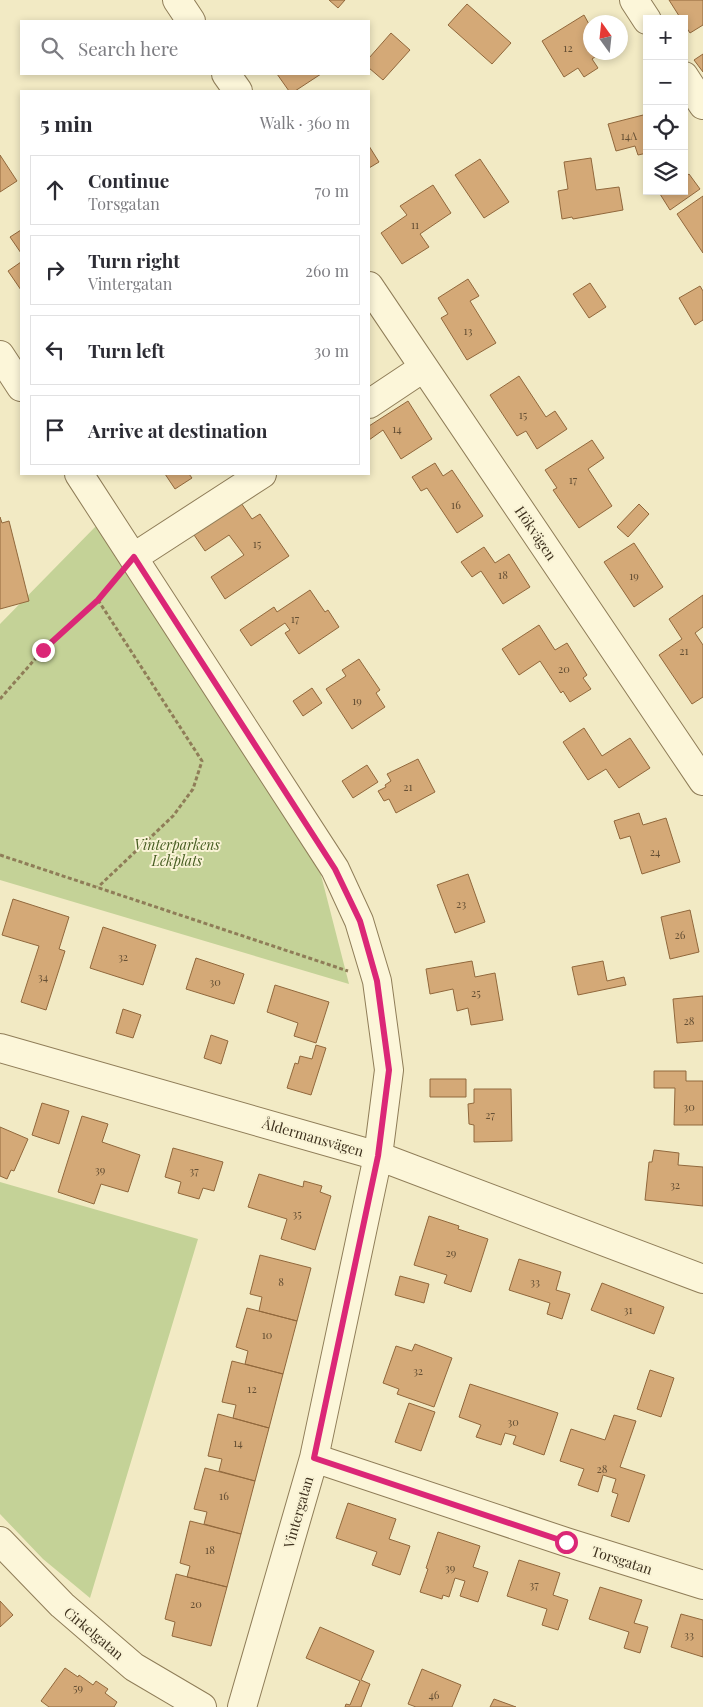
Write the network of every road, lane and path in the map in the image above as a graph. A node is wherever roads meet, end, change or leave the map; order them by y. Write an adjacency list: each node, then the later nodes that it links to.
1 (177, 0): 4 (street)
2 (634, 0): 3 (street)
3 (644, 15)
4 (190, 20)
5 (227, 75): 7 (street)
6 (688, 82): 8 (street)
7 (237, 90)
8 (703, 105)
9 (370, 287): 11 (street, Hökvägen)
10 (0, 355): 12 (street)
11 (424, 368): 15 (street); 21 (street, Hökvägen)
12 (20, 385)
13 (20, 386): 14 (street)
14 (0, 391)
15 (370, 403)
16 (80, 475): 18 (street, Vintergatan)
17 (260, 475): 18 (street)
18 (134, 557): 19 (path); 24 (street, Vintergatan)
19 (98, 600): 20 (path); 23 (path)
20 (0, 699)
21 (703, 781)
22 (0, 855): 23 (path)
23 (98, 887): 24 (path)
24 (377, 981): 26 (street, Vintergatan)
25 (0, 1048): 26 (street, Åldermansvägen)
26 (378, 1156): 27 (street, Åldermansvägen); 28 (street, Vintergatan)
27 (703, 1279)
28 (314, 1458): 30 (street, Torsgatan); 32 (street, Vintergatan)
29 (0, 1541): 31 (street, Cirkelgatan)
30 (703, 1585)
31 (202, 1707)
32 (242, 1707)

